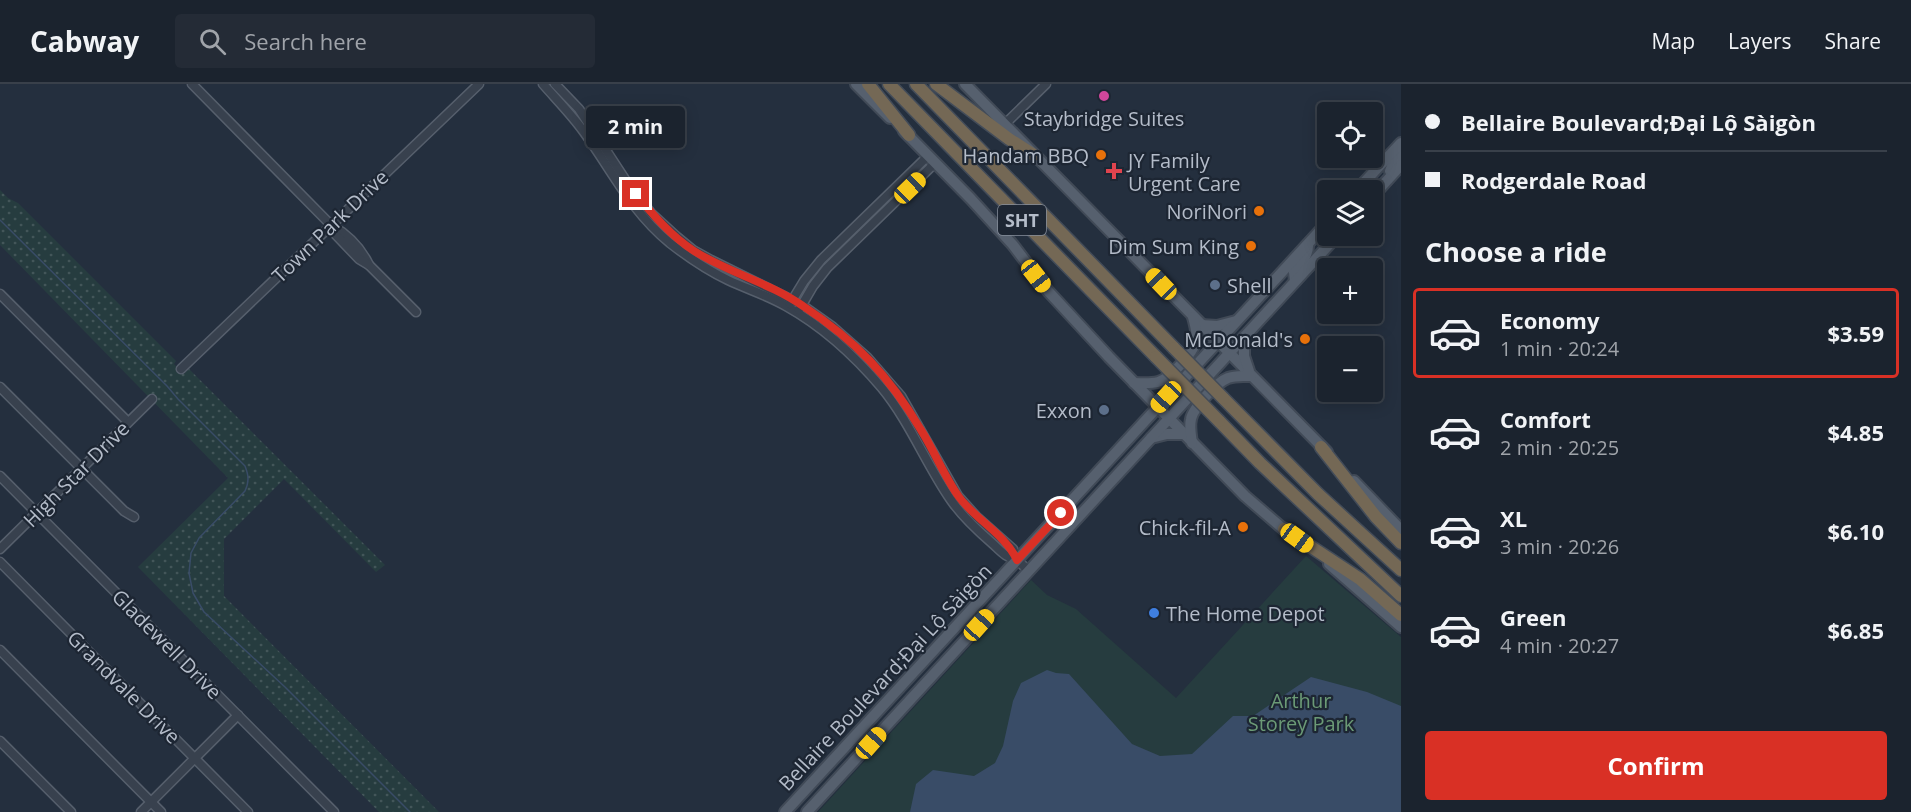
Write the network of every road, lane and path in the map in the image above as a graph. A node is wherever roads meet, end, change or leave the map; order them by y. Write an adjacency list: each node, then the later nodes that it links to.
1 (192, 84): 27 (street)
2 (479, 84): 27 (street, Town Park Drive)
3 (543, 84): 13 (street)
4 (555, 84): 13 (street)
5 (856, 84): 14 (main road)
6 (868, 84): 14 (highway)
7 (889, 84): 71 (highway, SHT, bridge)
8 (916, 84): 69 (highway, SHT, bridge)
9 (936, 84): 16 (highway)
10 (965, 84): 12 (main road)
11 (1046, 84): 12 (street)
12 (1005, 124): 16 (main road)
13 (587, 129): 35 (street)
14 (909, 135): 18 (main road)
15 (1401, 143): 19 (main road)
16 (1034, 154): 38 (main road)
17 (1401, 154): 23 (main road)
18 (932, 159): 28 (street); 30 (street); 45 (main road)
19 (1383, 163)
20 (1401, 165): 23 (main road)
21 (1383, 166): 25 (main road)
22 (1378, 168): 24 (main road)
23 (1390, 177): 26 (main road)
24 (1367, 180)
25 (1380, 180)
26 (1383, 185)
27 (331, 225): 37 (street); 43 (street, Town Park Drive)
28 (852, 229): 30 (street); 35 (street)
29 (1317, 234): 31 (main road, Bellaire Boulevard;Đại Lộ Sàigòn)
30 (860, 236): 36 (street)
31 (1308, 243): 33 (main road); 39 (main road, Bellaire Boulevard;Đại Lộ Sàigòn)
32 (1328, 246): 33 (main road, Bellaire Boulevard;Đại Lộ Sàigòn)
33 (1295, 281): 40 (main road, Bellaire Boulevard;Đại Lộ Sàigòn)
34 (0, 294): 52 (street)
35 (790, 303): 36 (street)
36 (800, 309): 47 (street); 49 (street)
37 (417, 312)
38 (1197, 321): 39 (main road); 41 (main road); 45 (main road)
39 (1237, 321): 41 (main road, Bellaire Boulevard;Đại Lộ Sàigòn)
40 (1244, 338): 42 (main road, Bellaire Boulevard;Đại Lộ Sàigòn); 44 (main road)
41 (1217, 342): 42 (main road); 50 (main road, Bellaire Boulevard;Đại Lộ Sàigòn)
42 (1229, 353): 44 (main road); 51 (main road, Bellaire Boulevard;Đại Lộ Sàigòn)
43 (181, 369)
44 (1251, 376): 56 (main road); 57 (main road)
45 (1134, 383): 50 (main road); 53 (main road)
46 (0, 387): 58 (street)
47 (901, 396): 49 (street); 60 (street)
48 (152, 399): 52 (street, High Star Drive)
49 (892, 402): 60 (street)
50 (1157, 407): 51 (main road); 53 (main road, Bellaire Boulevard;Đại Lộ Sàigòn)
51 (1169, 419): 54 (main road); 55 (main road, Bellaire Boulevard;Đại Lộ Sàigòn)
52 (128, 422): 58 (street, High Star Drive)
53 (1142, 423): 67 (main road, Bellaire Boulevard;Đại Lộ Sàigòn)
54 (1183, 435): 55 (main road); 56 (main road)
55 (1151, 438): 70 (main road, Bellaire Boulevard;Đại Lộ Sàigòn)
56 (1192, 443): 63 (main road)
57 (1321, 447): 64 (main road); 65 (highway)
58 (81, 469): 61 (street, High Star Drive); 62 (street)
59 (0, 476): 61 (street, Gladewell Drive)
60 (946, 484): 67 (street)
61 (37, 513): 66 (street, High Star Drive); 75 (street, Gladewell Drive)
62 (134, 517)
63 (1284, 529): 72 (highway); 73 (main road)
64 (1401, 530)
65 (1401, 543)
66 (0, 549)
67 (1017, 560): 70 (street); 77 (main road, Bellaire Boulevard;Đại Lộ Sàigòn)
68 (0, 562): 78 (street, Grandvale Drive)
69 (1401, 570)
70 (1029, 571): 79 (main road, Bellaire Boulevard;Đại Lộ Sàigòn)
71 (1401, 596)
72 (1401, 615)
73 (1401, 627)
74 (0, 650): 80 (street)
75 (238, 715): 78 (street); 85 (street, Gladewell Drive)
76 (0, 741): 81 (street)
77 (843, 748): 79 (main road); 86 (main road, Bellaire Boulevard;Đại Lộ Sàigòn)
78 (195, 759): 80 (street); 84 (street, Grandvale Drive)
79 (855, 760): 87 (main road, Bellaire Boulevard;Đại Lộ Sàigòn)
80 (151, 802): 82 (street); 83 (street)
81 (70, 812)
82 (141, 812)
83 (160, 812)
84 (248, 812)
85 (334, 812)
86 (785, 812)
87 (807, 812)

